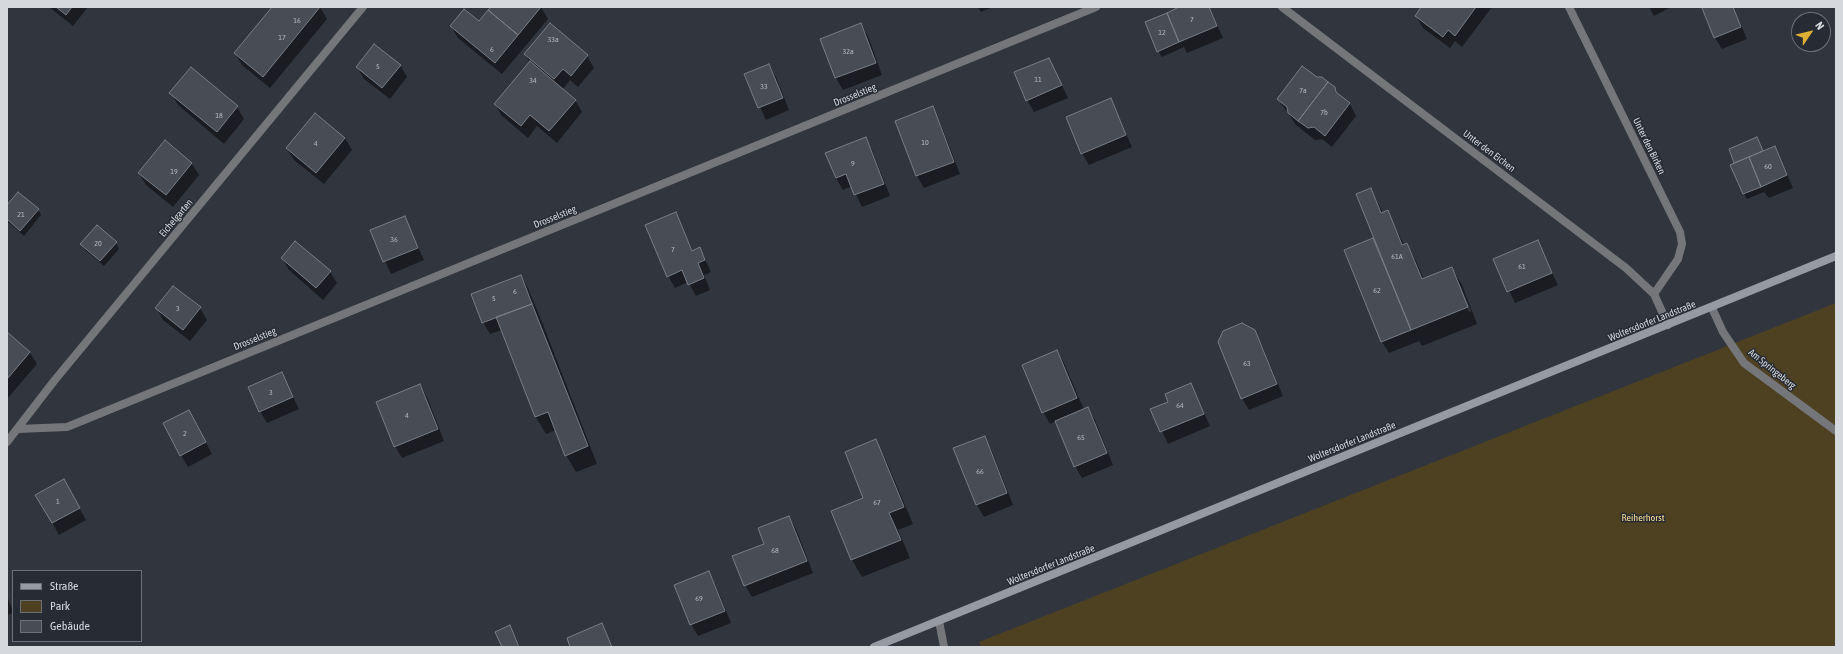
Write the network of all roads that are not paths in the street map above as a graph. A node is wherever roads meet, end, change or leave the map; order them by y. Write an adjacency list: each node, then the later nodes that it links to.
1 (363, 7): 9 (street, Eichelgarten)
2 (1096, 7): 9 (street, Drosselstieg)
3 (1282, 7): 6 (street, Unter den Eichen)
4 (1569, 7): 6 (street, Unter den Birken)
5 (1836, 256): 7 (main road, Woltersdorfer Landstraße)
6 (1654, 294): 8 (street, Unter den Eichen)
7 (1712, 308): 8 (main road, Woltersdorfer Landstraße); 10 (street, Am Springeberg)
8 (1668, 325): 12 (main road, Woltersdorfer Landstraße)
9 (18, 429): 11 (street, Eichelgarten)
10 (1836, 431)
11 (7, 442)
12 (940, 621): 13 (main road, Woltersdorfer Landstraße); 14 (street)
13 (874, 647)
14 (944, 647)

